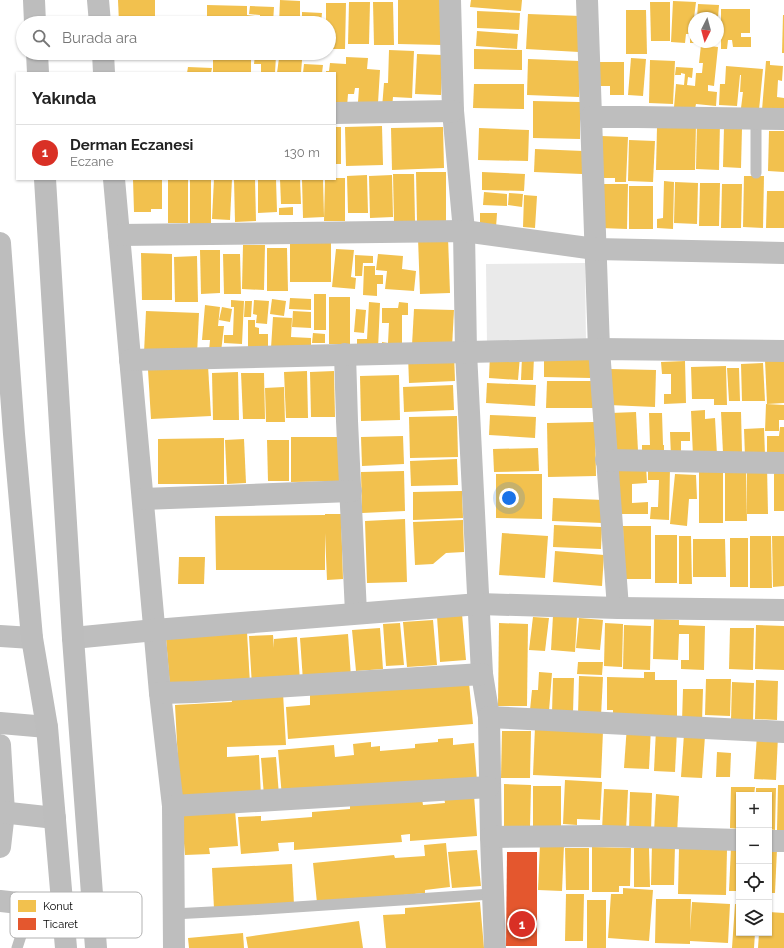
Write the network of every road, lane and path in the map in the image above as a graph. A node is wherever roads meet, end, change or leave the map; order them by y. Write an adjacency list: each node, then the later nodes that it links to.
1 (34, 0): 5 (highway)
2 (98, 0): 6 (street)
3 (450, 0): 11 (street)
4 (587, 0): 13 (street)
5 (35, 16)
6 (99, 16)
7 (37, 60): 9 (highway)
8 (103, 60): 10 (street)
9 (38, 72)
10 (104, 72)
11 (453, 111): 12 (street); 19 (street)
12 (336, 113)
13 (591, 117): 14 (street); 22 (street)
14 (756, 119): 15 (street); 16 (lane)
15 (784, 119)
16 (756, 173)
17 (45, 180): 41 (highway)
18 (114, 180): 20 (street)
19 (464, 231): 20 (street); 22 (street); 26 (street)
20 (119, 235): 28 (street)
21 (0, 243): 29 (highway)
22 (595, 249): 23 (street); 24 (street)
23 (784, 253)
24 (599, 349): 25 (street); 26 (street); 30 (street)
25 (784, 351)
26 (466, 352): 27 (street); 34 (street)
27 (346, 354): 28 (street); 32 (street)
28 (130, 360): 33 (street)
29 (7, 434): 40 (highway)
30 (606, 460): 31 (street); 35 (street)
31 (784, 463)
32 (351, 490): 33 (street); 37 (street)
33 (143, 499): 38 (street)
34 (479, 604): 35 (street); 37 (street); 42 (street)
35 (618, 608): 36 (street)
36 (784, 610)
37 (356, 613): 38 (street)
38 (155, 630): 41 (street); 43 (street)
39 (0, 636): 40 (street)
40 (32, 638): 46 (highway)
41 (72, 638): 59 (highway)
42 (482, 674): 43 (street); 44 (street)
43 (160, 693): 50 (street)
44 (489, 717): 47 (street); 49 (street)
45 (0, 723): 46 (street)
46 (47, 727): 52 (highway)
47 (784, 732)
48 (0, 745): 51 (street)
49 (490, 787): 50 (street); 53 (street)
50 (173, 806): 63 (street)
51 (2, 812): 52 (street); 57 (street)
52 (55, 818): 58 (highway)
53 (490, 837): 54 (street); 60 (street)
54 (736, 840)
55 (772, 841): 56 (street)
56 (784, 841)
57 (0, 847)
58 (62, 892)
59 (92, 892)
60 (492, 894): 63 (lane); 71 (street)
61 (0, 901): 62 (street)
62 (10, 902)
63 (173, 914): 70 (street)
64 (20, 938): 67 (lane)
65 (65, 938): 68 (highway)
66 (95, 938): 69 (highway)
67 (17, 948)
68 (66, 948)
69 (96, 948)
70 (174, 948)
71 (495, 948)

